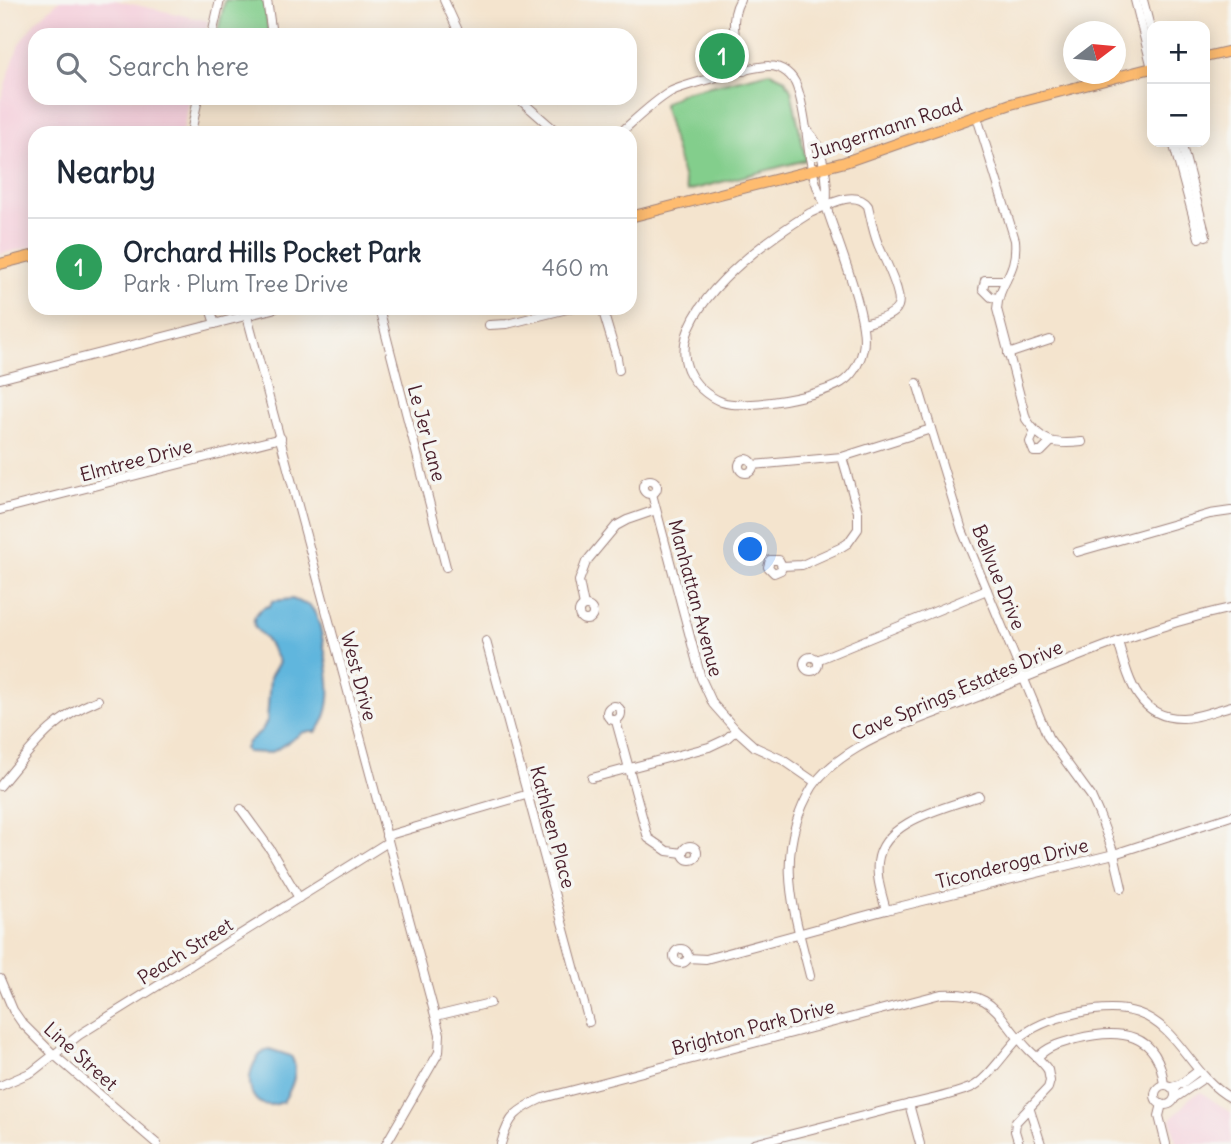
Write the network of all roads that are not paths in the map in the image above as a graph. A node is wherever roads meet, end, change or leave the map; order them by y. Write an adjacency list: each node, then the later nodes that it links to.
1 (220, 0): 8 (street)
2 (267, 0): 9 (street)
3 (444, 0): 10 (street)
4 (740, 0): 15 (street)
5 (1135, 0): 11 (street)
6 (1143, 0): 7 (street)
7 (1148, 21)
8 (214, 28)
9 (271, 28)
10 (456, 28)
11 (1147, 48)
12 (1231, 51): 13 (main road)
13 (1210, 56)
14 (1147, 69): 18 (main road, Jungermann Road)
15 (744, 71): 21 (street); 24 (street)
16 (197, 105): 19 (street)
17 (527, 105): 20 (street)
18 (977, 117): 24 (main road, Jungermann Road); 29 (street)
19 (192, 126)
20 (550, 126)
21 (629, 126)
22 (1174, 147): 23 (street)
23 (1182, 147)
24 (818, 170): 25 (street); 26 (main road, Jungermann Road)
25 (826, 206): 38 (street); 38 (street); 38 (street)
26 (637, 215)
27 (28, 257): 28 (main road)
28 (0, 264)
29 (1006, 280): 30 (street); 30 (street)
30 (998, 298): 41 (street)
31 (212, 315): 37 (street)
32 (251, 315): 36 (street)
33 (381, 315): 57 (street, Le Jer Lane)
34 (543, 315): 39 (street)
35 (604, 315): 42 (street)
36 (247, 316): 37 (street); 47 (street, West Drive)
37 (215, 324): 43 (street)
38 (864, 324)
39 (489, 325)
40 (1050, 340): 41 (street)
41 (1008, 354): 46 (street)
42 (619, 370)
43 (0, 379)
44 (917, 383): 45 (street, Bellvue Drive)
45 (930, 429): 50 (street); 59 (street, Bellvue Drive)
46 (1035, 432): 48 (street); 48 (street)
47 (281, 438): 53 (street, Elmtree Drive); 78 (street, West Drive)
48 (1051, 442): 49 (street)
49 (1082, 442)
50 (842, 457): 51 (street); 58 (street)
51 (753, 465)
52 (652, 494): 54 (street, Manhattan Avenue)
53 (0, 510)
54 (656, 510): 60 (street); 69 (street, Manhattan Avenue)
55 (1231, 511): 56 (street)
56 (1077, 552)
57 (446, 566)
58 (782, 566)
59 (987, 590): 64 (street); 65 (street, Bellvue Drive)
60 (584, 606)
61 (1231, 608): 63 (street, Cave Springs Estates Drive)
62 (486, 641): 74 (street, Kathleen Place)
63 (1118, 641): 65 (street, Cave Springs Estates Drive); 67 (street)
64 (817, 660)
65 (1024, 678): 72 (street, Cave Springs Estates Drive); 80 (street, Bellvue Drive)
66 (98, 700): 73 (street)
67 (1231, 706)
68 (616, 720): 70 (street)
69 (736, 730): 70 (street); 72 (street, Manhattan Avenue)
70 (628, 768): 71 (street); 79 (street)
71 (592, 778)
72 (815, 782): 84 (street, Cave Springs Estates Drive)
73 (0, 786)
74 (529, 794): 78 (street, Peach Street); 90 (street, Kathleen Place)
75 (979, 796): 83 (street)
76 (241, 809): 82 (street)
77 (1231, 816): 80 (street, Ticonderoga Drive)
78 (387, 839): 82 (street, Peach Street); 89 (street, West Drive)
79 (683, 853)
80 (1114, 854): 81 (street, Bellvue Drive); 83 (street, Ticonderoga Drive)
81 (1122, 888)
82 (299, 898): 92 (street, Peach Street)
83 (886, 911): 84 (street, Ticonderoga Drive)
84 (800, 934): 85 (street, Ticonderoga Drive); 86 (street, Cave Springs Estates Drive)
85 (688, 957)
86 (810, 976)
87 (0, 979): 92 (street, Line Street)
88 (490, 1003): 89 (street)
89 (436, 1016): 103 (street, West Drive)
90 (589, 1022)
91 (1020, 1038): 93 (street, Brighton Park Drive); 94 (street); 99 (street); 104 (street, Brighton Park Drive)
92 (53, 1054): 95 (street, Peach Street); 102 (street, Line Street)
93 (1038, 1057): 96 (street); 101 (street)
94 (1201, 1075): 96 (street); 97 (street); 98 (street)
95 (0, 1086)
96 (1168, 1086): 97 (street); 100 (street)
97 (1175, 1097): 100 (street)
98 (1231, 1098)
99 (909, 1104): 105 (street); 106 (street)
100 (1162, 1104): 109 (street)
101 (1029, 1107): 107 (street); 108 (street)
102 (157, 1144)
103 (386, 1144)
104 (501, 1144)
105 (754, 1144)
106 (920, 1144)
107 (1019, 1144)
108 (1041, 1144)
109 (1166, 1144)

